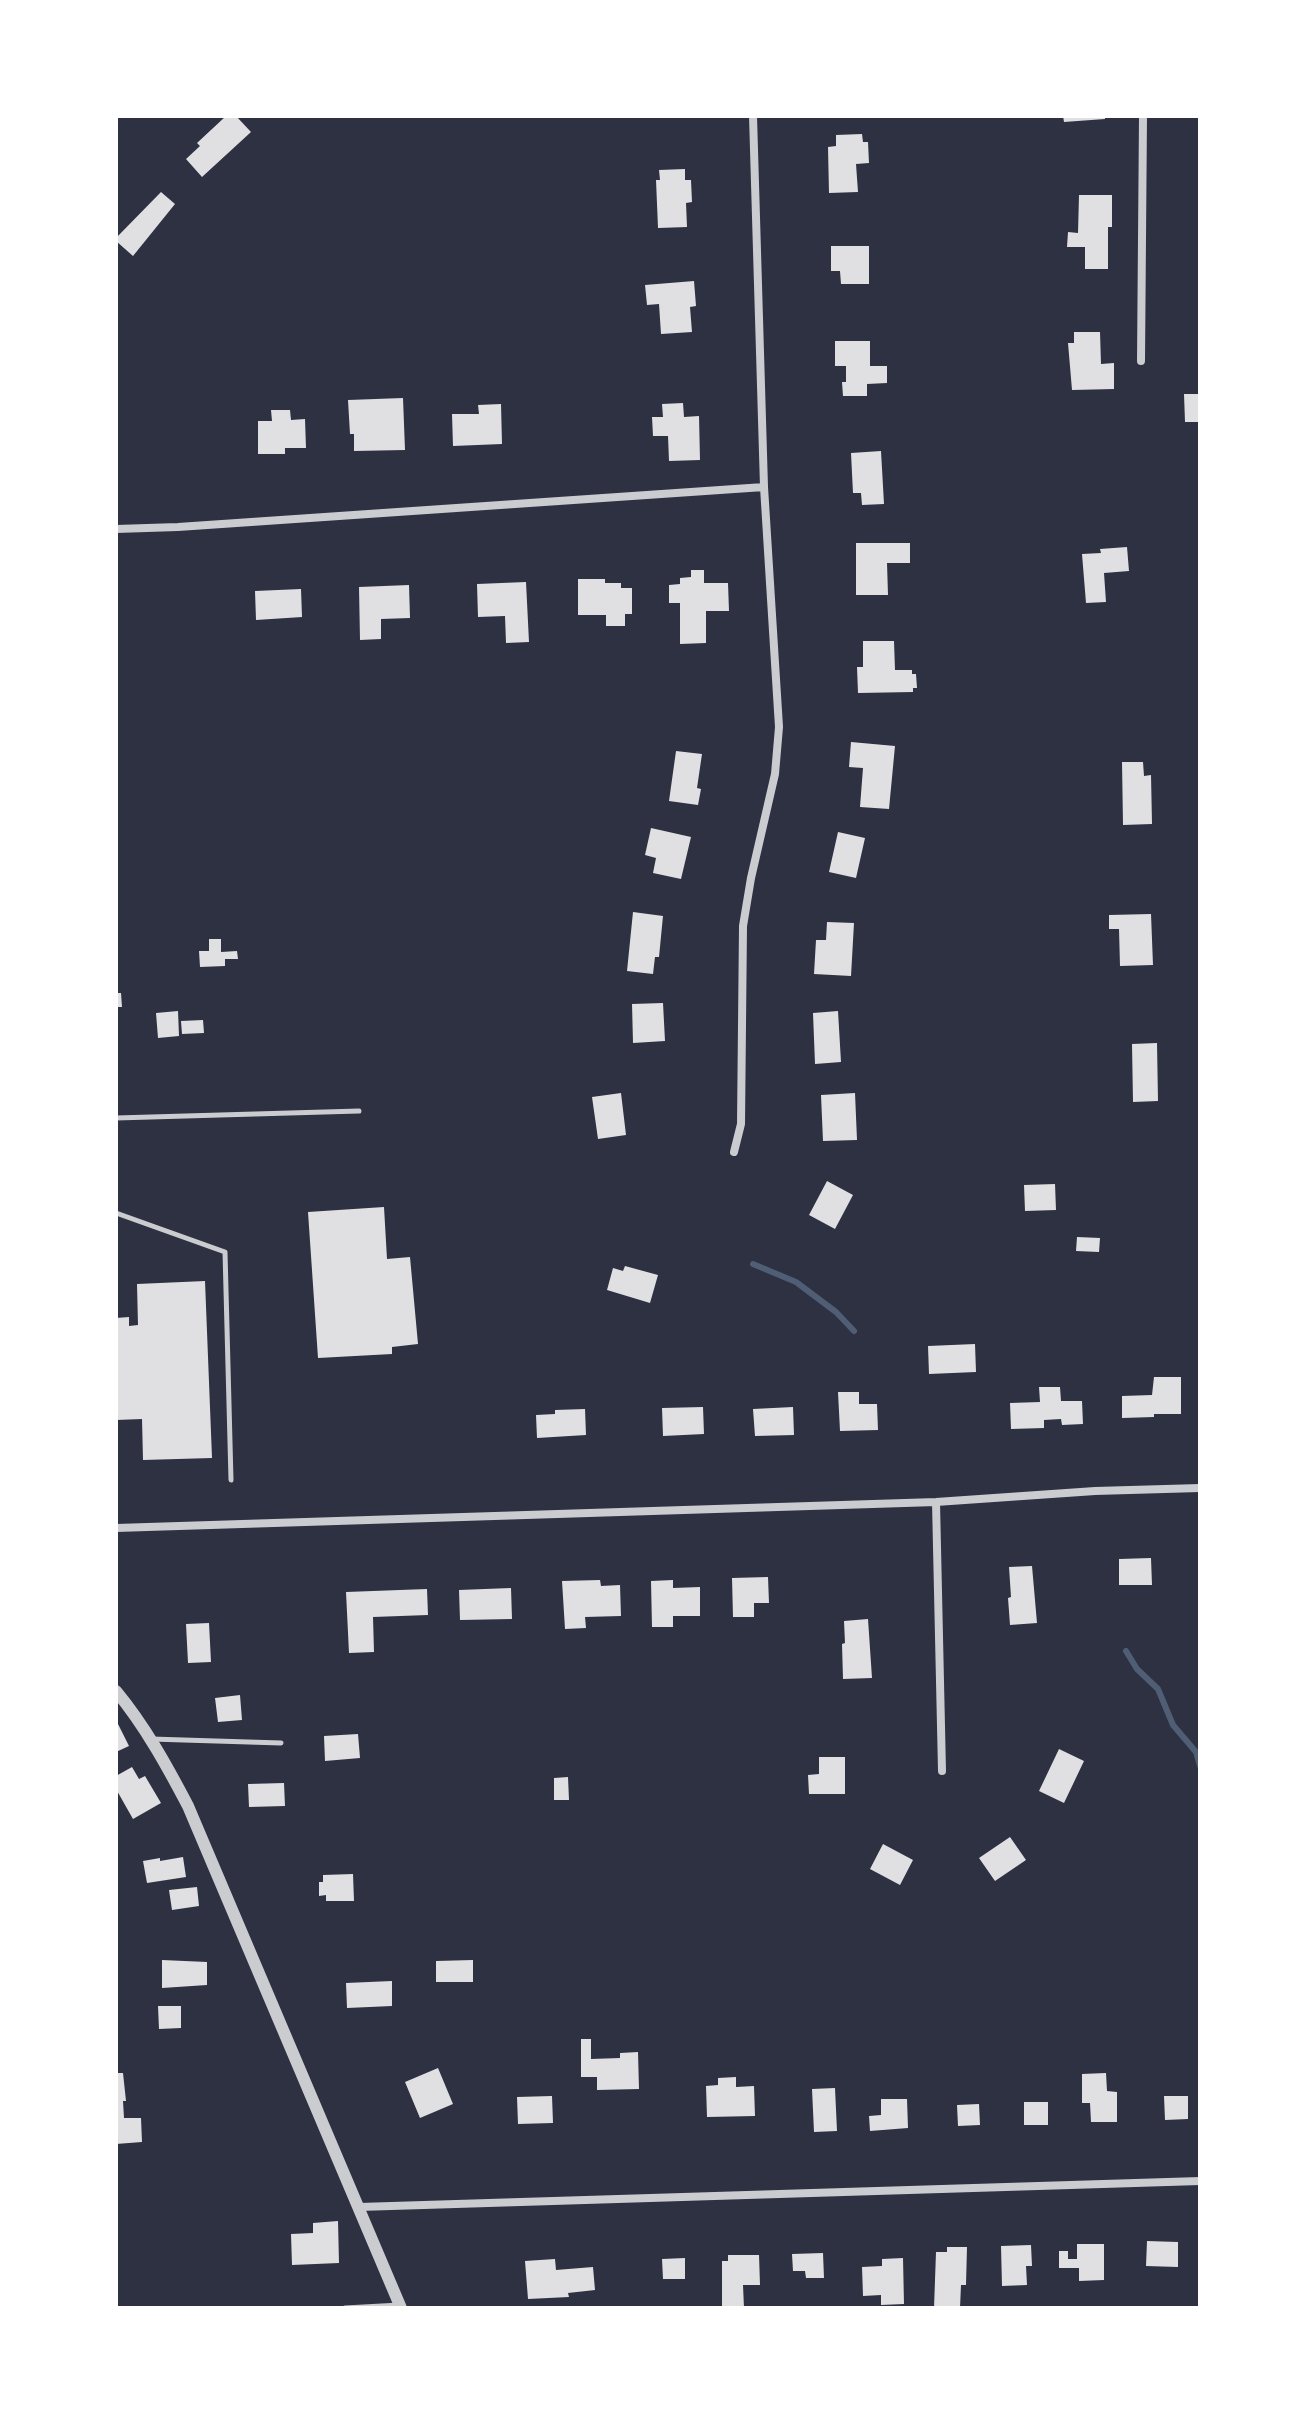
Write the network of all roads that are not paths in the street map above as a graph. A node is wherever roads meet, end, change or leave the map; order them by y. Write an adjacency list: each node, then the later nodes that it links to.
1 (753, 116): 4 (street)
2 (1143, 116): 3 (street)
3 (1141, 361)
4 (764, 487): 5 (street); 8 (street)
5 (116, 529)
6 (359, 1111): 7 (lane)
7 (116, 1118)
8 (734, 1152)
9 (116, 1213): 10 (lane)
10 (231, 1480)
11 (1200, 1488): 12 (street)
12 (936, 1502): 13 (street); 17 (street)
13 (116, 1528)
14 (116, 1691): 15 (street)
15 (150, 1739): 16 (lane); 19 (street)
16 (281, 1743)
17 (942, 1771)
18 (1200, 2181): 19 (street)
19 (359, 2207): 20 (street)
20 (401, 2307): 21 (lane)
21 (345, 2308)

